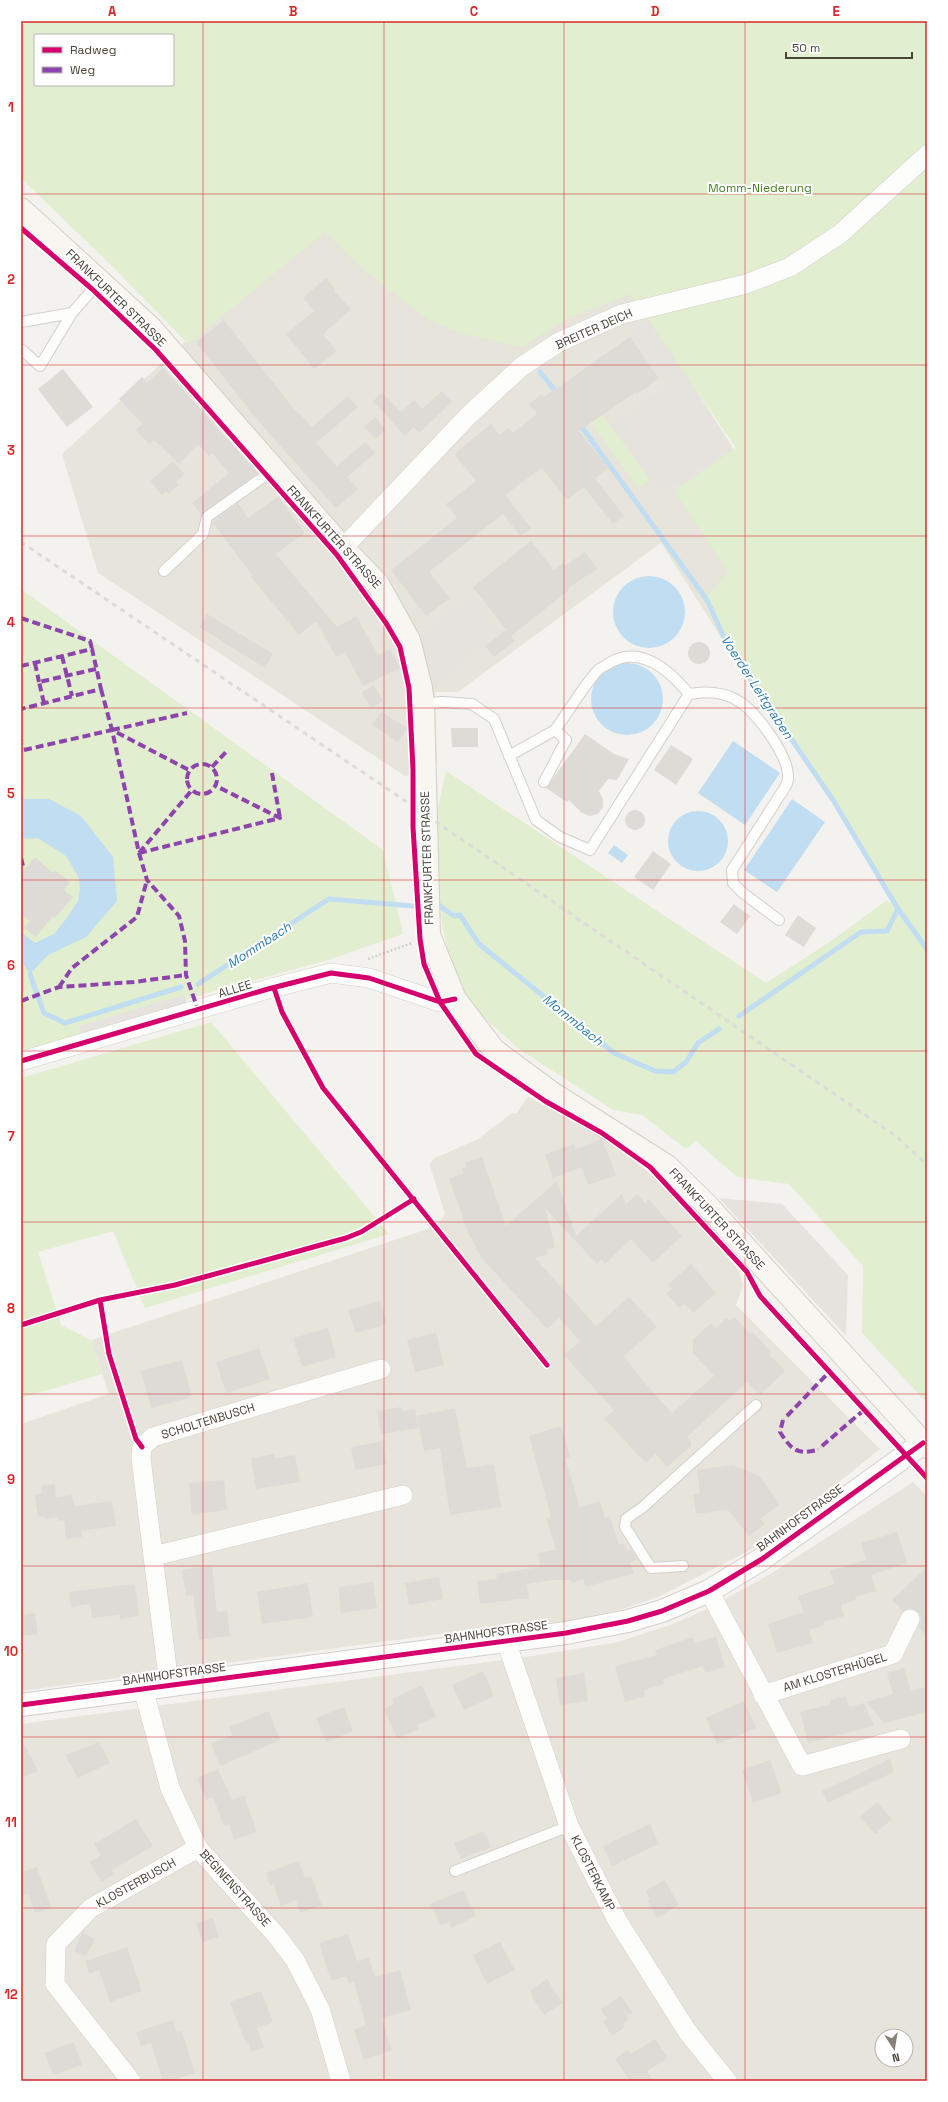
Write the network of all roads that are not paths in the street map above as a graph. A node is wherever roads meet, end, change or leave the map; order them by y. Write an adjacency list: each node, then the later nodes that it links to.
1 (927, 155): 8 (street, BREITER DEICH)
2 (21, 209): 3 (main road, FRANKFURTER STRASSE)
3 (100, 281): 4 (lane); 7 (main road, FRANKFURTER STRASSE)
4 (72, 313): 5 (lane); 6 (lane)
5 (21, 322)
6 (21, 350)
7 (273, 468): 8 (main road, FRANKFURTER STRASSE); 9 (lane)
8 (343, 548): 11 (main road, FRANKFURTER STRASSE)
9 (164, 571)
10 (689, 694): 12 (lane); 13 (lane); 15 (lane)
11 (423, 704): 13 (lane); 16 (main road, FRANKFURTER STRASSE)
12 (555, 730): 13 (lane); 14 (lane)
13 (509, 756)
14 (544, 782)
15 (779, 920)
16 (455, 999): 17 (street, ALLEE); 20 (main road, FRANKFURTER STRASSE)
17 (21, 1061)
18 (382, 1370): 22 (street, SCHOLTENBUSCH)
19 (756, 1405): 23 (lane)
20 (925, 1445): 24 (street, BAHNHOFSTRASSE)
21 (403, 1495): 22 (street)
22 (154, 1556): 27 (street, SCHOLTENBUSCH)
23 (683, 1566)
24 (708, 1590): 26 (street, BAHNHOFSTRASSE); 29 (street)
25 (910, 1619): 29 (street, AM KLOSTERHÜGEL)
26 (506, 1641): 27 (street, BAHNHOFSTRASSE); 32 (street, KLOSTERKAMP)
27 (169, 1685): 28 (street, BAHNHOFSTRASSE)
28 (143, 1688): 30 (street, BAHNHOFSTRASSE); 33 (street, BEGINENSTRASSE)
29 (763, 1695): 31 (street)
30 (21, 1705)
31 (901, 1739)
32 (569, 1826): 34 (lane); 37 (street, KLOSTERKAMP)
33 (198, 1848): 35 (street, KLOSTERBUSCH); 36 (street, BEGINENSTRASSE)
34 (455, 1871)
35 (131, 2081)
36 (341, 2081)
37 (727, 2081)

